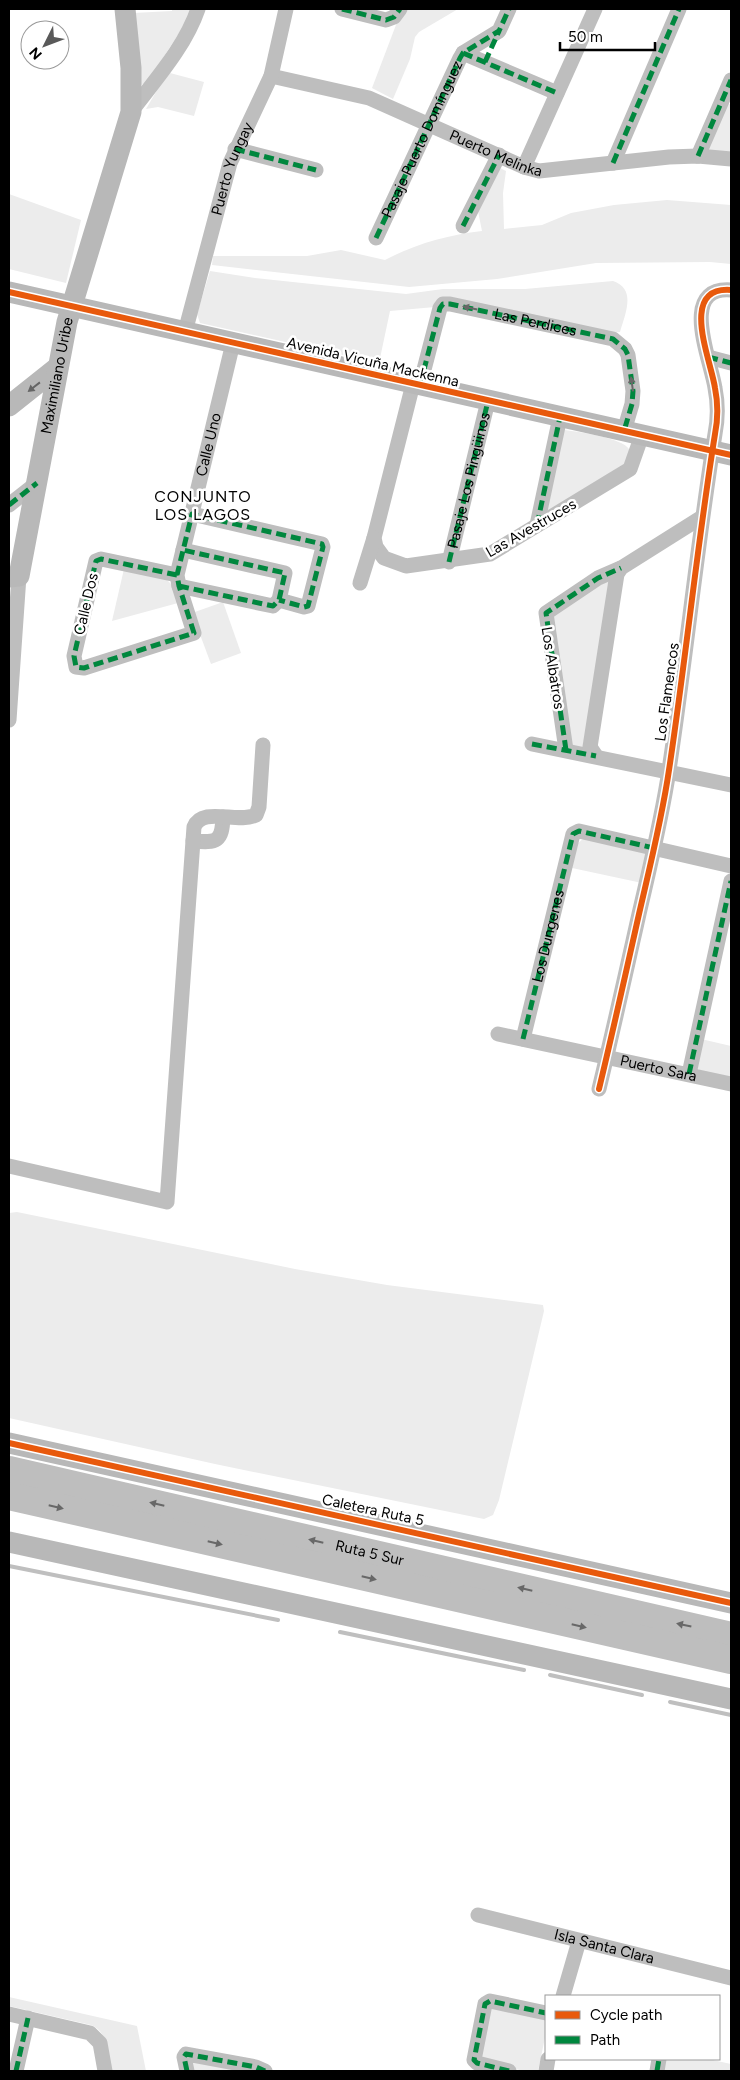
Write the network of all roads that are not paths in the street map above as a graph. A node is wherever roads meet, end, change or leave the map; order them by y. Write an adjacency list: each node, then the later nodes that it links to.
1 (125, 9): 15 (street, Maximiliano Uribe)
2 (198, 9): 15 (street)
3 (286, 9): 12 (street, Puerto Yungay)
4 (342, 9): 5 (street)
5 (400, 9)
6 (509, 9): 9 (street, Pasaje Puerto Domínguez)
7 (595, 9): 14 (street)
8 (679, 9): 21 (street)
9 (499, 32): 10 (street, Pasaje Puerto Domínguez); 11 (street, Pasaje Puerto Domínguez)
10 (463, 53): 11 (street); 16 (street, Pasaje Puerto Domínguez)
11 (485, 62): 14 (street)
12 (271, 76): 16 (street, Puerto Melinka); 17 (street, Puerto Yungay)
13 (731, 80): 19 (street)
14 (557, 93): 22 (street)
15 (131, 112): 28 (street, Maximiliano Uribe)
16 (429, 123): 18 (street, Puerto Melinka); 25 (street, Pasaje Puerto Domínguez)
17 (235, 149): 23 (street); 29 (street, Puerto Yungay)
18 (499, 156): 22 (street, Puerto Melinka); 24 (street)
19 (698, 156): 20 (street, Puerto Melinka); 21 (street, Puerto Melinka)
20 (731, 159)
21 (613, 163): 22 (street, Puerto Melinka)
22 (524, 166)
23 (316, 170)
24 (463, 226)
25 (376, 238)
26 (731, 290): 31 (street, Los Flamencos)
27 (9, 292): 28 (street, Avenida Vicuña Mackenna)
28 (71, 307): 29 (street, Avenida Vicuña Mackenna); 33 (street, Maximiliano Uribe)
29 (185, 332): 30 (street, Avenida Vicuña Mackenna)
30 (233, 343): 34 (street, Avenida Vicuña Mackenna); 42 (street, Calle Uno)
31 (708, 356): 32 (street); 39 (street, Los Flamencos)
32 (731, 363)
33 (58, 367): 36 (street, one-way to 36); 40 (street, Maximiliano Uribe)
34 (417, 384): 35 (street, Avenida Vicuña Mackenna); 38 (street, Las Perdices, one-way to 34); 45 (street)
35 (488, 400): 37 (street, Avenida Vicuña Mackenna); 47 (street, Pasaje Los Pingüinos)
36 (9, 406)
37 (560, 416): 38 (street, Avenida Vicuña Mackenna); 44 (street)
38 (633, 433): 39 (street, Avenida Vicuña Mackenna); 44 (street, Las Avestruces)
39 (722, 453): 43 (street, Los Flamencos)
40 (37, 483): 41 (street); 49 (street, Maximiliano Uribe)
41 (9, 505)
42 (192, 514): 46 (street, Calle Uno); 52 (street)
43 (702, 517): 48 (street, Los Albatros); 60 (street, Los Flamencos)
44 (536, 526): 47 (street, Las Avestruces)
45 (374, 538): 47 (street, Las Avestruces); 51 (street)
46 (183, 550): 50 (street, Calle Uno); 52 (street)
47 (449, 562)
48 (622, 568): 58 (street, Los Albatros); 59 (street)
49 (14, 576): 53 (street, Maximiliano Uribe)
50 (178, 581): 52 (street); 54 (street, Calle Uno); 54 (street, Calle Dos)
51 (360, 583)
52 (279, 600)
53 (11, 643): 55 (street, Maximiliano Uribe)
54 (79, 668)
55 (9, 720)
56 (532, 744): 58 (street)
57 (263, 745): 62 (street)
58 (566, 750): 59 (street)
59 (596, 756): 60 (street)
60 (669, 772): 61 (street); 64 (street, Los Flamencos)
61 (731, 785)
62 (224, 817): 63 (street); 63 (street)
63 (193, 841): 73 (street)
64 (654, 848): 65 (street); 68 (street, Los Dungenes); 69 (street, Los Flamencos)
65 (731, 866)
66 (731, 881): 70 (street)
67 (498, 1034): 68 (street, Puerto Sara)
68 (523, 1039): 69 (street, Puerto Sara)
69 (607, 1056): 70 (street, Puerto Sara); 72 (street, Los Flamencos)
70 (689, 1074): 71 (street, Puerto Sara)
71 (731, 1084)
72 (599, 1089)
73 (9, 1166)
74 (9, 1443): 78 (street, Caletera Ruta 5)
75 (9, 1470): 79 (highway, Ruta 5 Sur, one-way to 75)
76 (9, 1496): 80 (highway, Ruta 5 Sur, one-way to 80)
77 (9, 1542): 81 (street)
78 (731, 1603)
79 (731, 1636)
80 (731, 1660)
81 (731, 1700)
82 (478, 1915): 83 (street, Isla Santa Clara)
83 (579, 1940): 84 (street, Isla Santa Clara); 85 (street)
84 (731, 1978)
85 (563, 1995)
86 (9, 2014): 88 (street)
87 (545, 2014): 93 (street)
88 (28, 2018): 89 (street); 90 (street)
89 (16, 2071)
90 (105, 2071)
91 (187, 2071): 92 (street)
92 (265, 2071)
93 (508, 2071)

